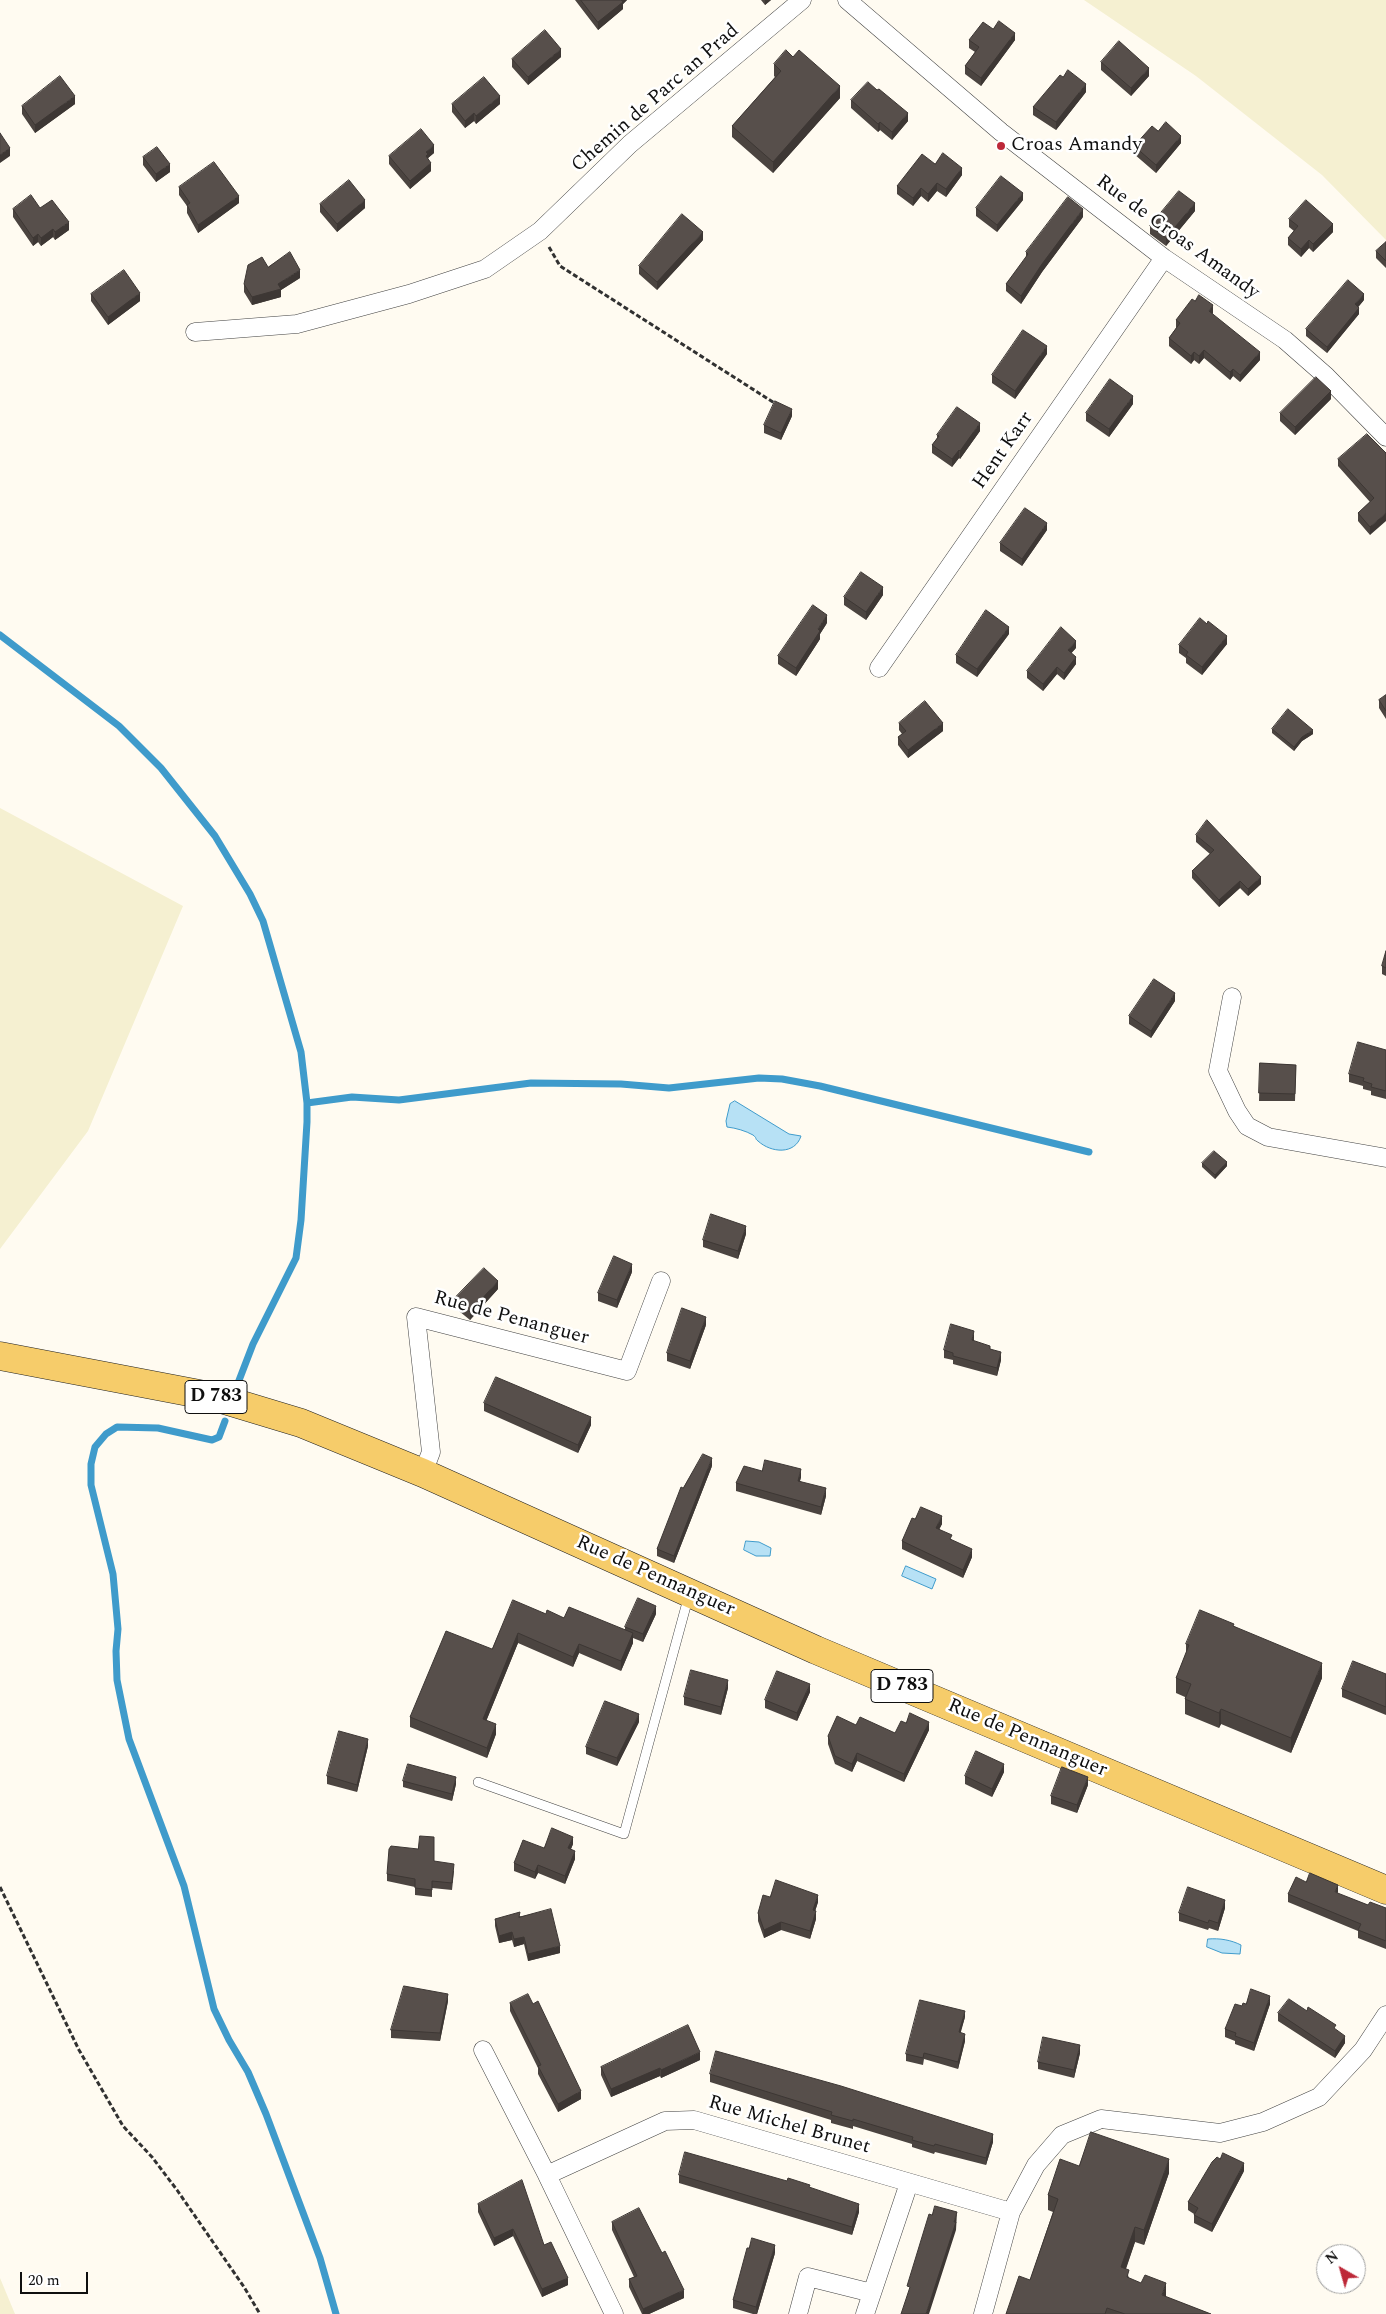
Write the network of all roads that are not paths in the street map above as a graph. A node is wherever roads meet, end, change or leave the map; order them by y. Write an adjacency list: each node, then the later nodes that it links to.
1 (802, 0): 4 (street, Chemin de Parc an Prad)
2 (847, 0): 3 (street, Rue de Croas Amandy)
3 (1164, 258): 5 (street, Rue de Croas Amandy); 6 (street, Hent Karr)
4 (195, 332)
5 (1386, 437)
6 (879, 668)
7 (1232, 997): 8 (street)
8 (1386, 1158)
9 (661, 1282): 11 (street, Rue de Penanguer)
10 (0, 1356): 11 (main road, D 783)
11 (423, 1473): 12 (main road, Rue de Pennanguer / D 783)
12 (690, 1593): 13 (lane); 14 (main road, Rue de Pennanguer / D 783)
13 (478, 1782)
14 (1386, 1890)
15 (1386, 2015): 19 (street)
16 (483, 2050): 17 (street)
17 (547, 2175): 18 (street, Rue Michel Brunet); 21 (street)
18 (909, 2183): 19 (street, Rue Michel Brunet); 20 (street)
19 (1011, 2212): 24 (street)
20 (872, 2293): 22 (street); 23 (street)
21 (614, 2314)
22 (798, 2314)
23 (865, 2314)
24 (983, 2314)

